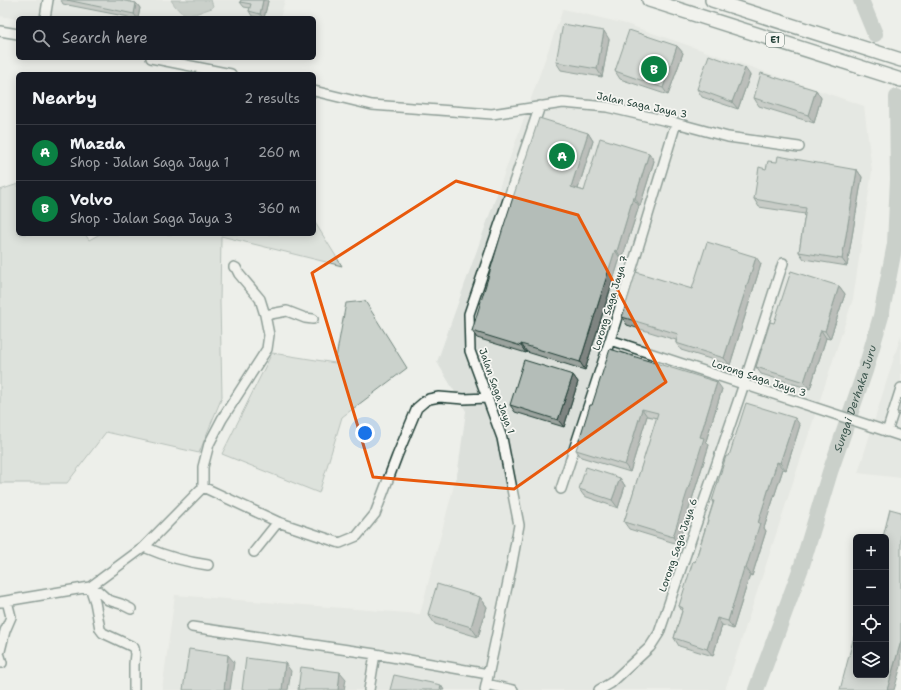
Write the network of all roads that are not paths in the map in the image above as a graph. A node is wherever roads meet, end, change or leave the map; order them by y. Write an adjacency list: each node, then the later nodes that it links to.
1 (48, 0): 4 (street)
2 (649, 0): 10 (highway, E1)
3 (712, 0): 8 (highway, E1)
4 (45, 16)
5 (0, 31): 6 (street)
6 (16, 34)
7 (161, 60): 9 (street)
8 (901, 60)
9 (222, 72)
10 (901, 80)
11 (316, 91): 12 (street, Jalan Saga Jaya 3)
12 (540, 106): 13 (street, Jalan Saga Jaya 3); 22 (street, Jalan Saga Jaya 1)
13 (676, 122): 14 (street, Jalan Saga Jaya 3); 19 (street, Lorong Saga Jaya 7)
14 (799, 147)
15 (783, 263): 20 (street, Lorong Saga Jaya 6)
16 (234, 267): 17 (street)
17 (265, 315): 18 (street); 25 (street)
18 (313, 319)
19 (610, 340): 20 (street, Lorong Saga Jaya 3); 26 (street, Lorong Saga Jaya 7)
20 (744, 384): 23 (street, Lorong Saga Jaya 3); 42 (street, Lorong Saga Jaya 6)
21 (901, 388): 23 (street)
22 (487, 398): 27 (street); 37 (street, Jalan Saga Jaya 1)
23 (887, 432): 24 (street, Lorong Saga Jaya 3)
24 (901, 436)
25 (203, 487): 27 (street); 28 (street)
26 (561, 489)
27 (278, 522): 29 (street)
28 (144, 547): 30 (street); 31 (street)
29 (254, 552)
30 (208, 565)
31 (90, 587): 32 (street); 33 (street); 39 (street)
32 (4, 602): 35 (street)
33 (131, 609)
34 (192, 627): 36 (street)
35 (0, 651)
36 (375, 654): 37 (street); 40 (street)
37 (488, 674): 38 (street, Jalan Saga Jaya 1)
38 (486, 687): 41 (street)
39 (134, 690)
40 (369, 690)
41 (513, 690)
42 (599, 690)

